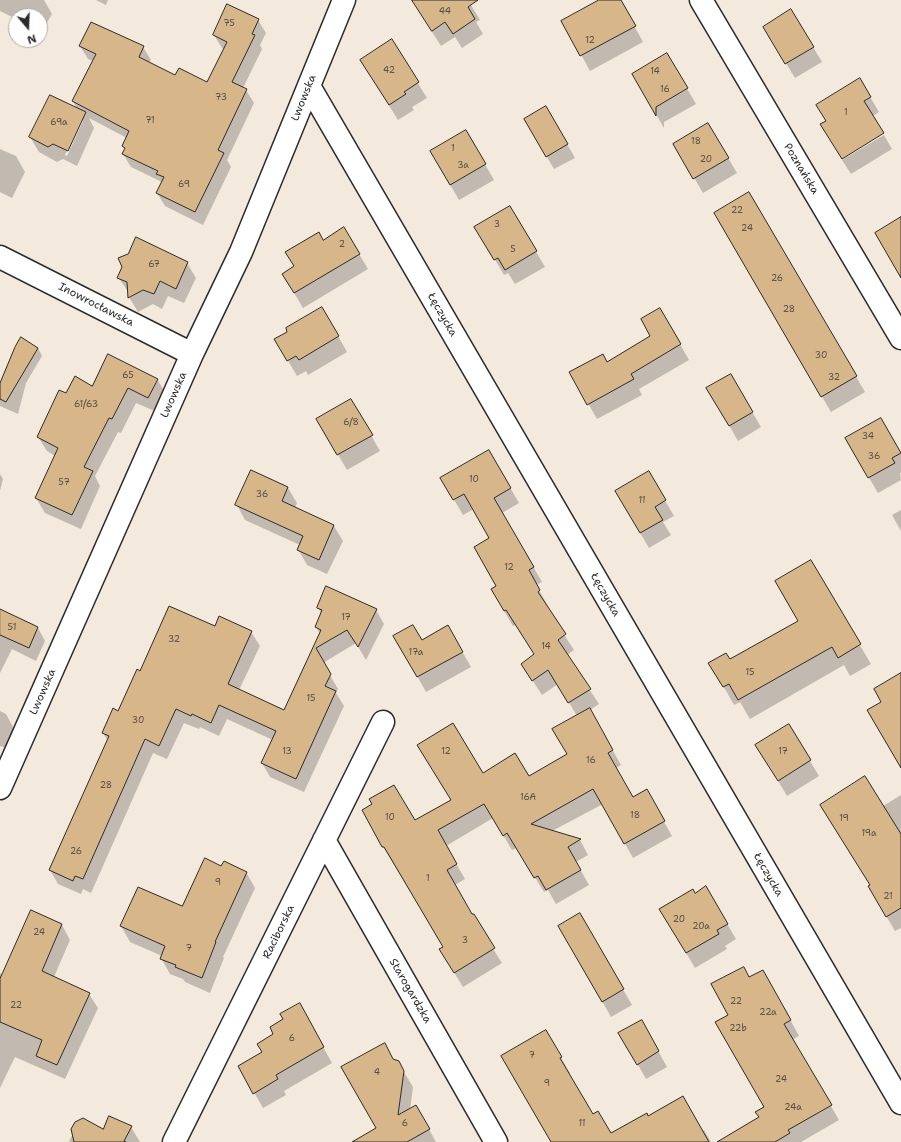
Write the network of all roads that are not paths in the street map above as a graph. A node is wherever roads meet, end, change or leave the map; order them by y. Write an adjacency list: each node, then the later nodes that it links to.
1 (344, 0): 3 (street, Lwowska)
2 (701, 0): 5 (street, Poznańska)
3 (309, 86): 6 (street, Lwowska); 10 (street, Łęczycka)
4 (0, 257): 6 (street, Inowrocławska)
5 (901, 338)
6 (192, 354): 8 (street, Lwowska)
7 (383, 722): 9 (street, Raciborska)
8 (0, 788)
9 (324, 840): 11 (street, Raciborska); 12 (street, Starogardzka)
10 (901, 1103)
11 (174, 1142)
12 (496, 1142)

